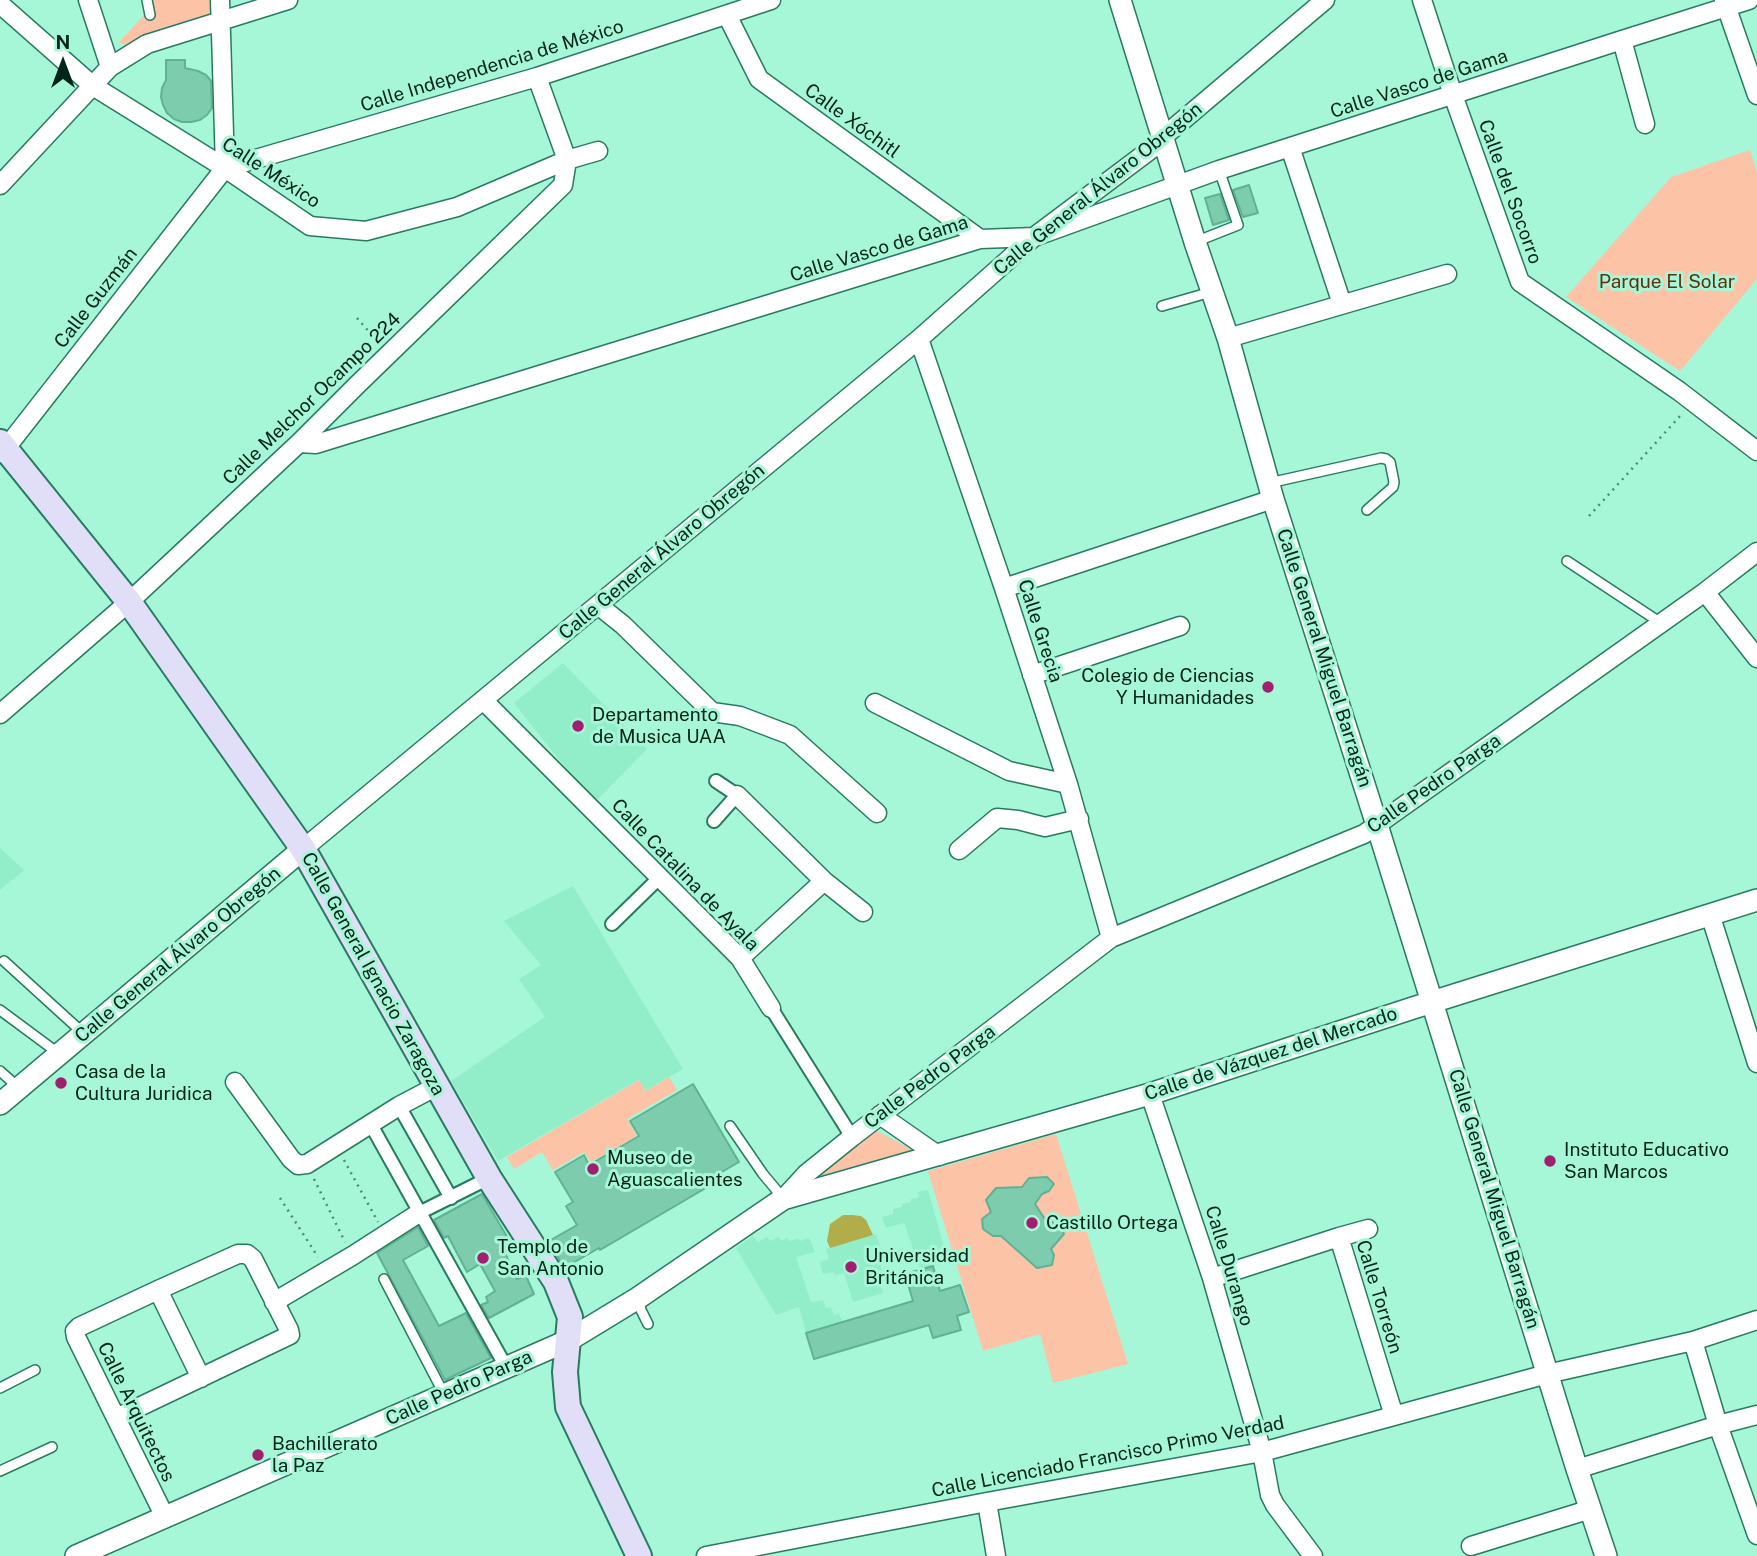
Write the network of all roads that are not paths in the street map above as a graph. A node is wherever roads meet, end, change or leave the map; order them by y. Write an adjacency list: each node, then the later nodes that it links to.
1 (88, 0): 16 (street)
2 (147, 0): 12 (lane)
3 (220, 0): 14 (street)
4 (288, 0): 14 (street)
5 (771, 0): 13 (street, Calle Independencia de México)
6 (1120, 0): 22 (street, Calle General Miguel Barragán)
7 (1325, 0): 22 (street, Calle General Álvaro Obregón)
8 (1422, 0): 19 (street, Calle del Socorro)
9 (1749, 0): 10 (street, Calle Vasco de Gama)
10 (1725, 3): 15 (street, Calle Vasco de Gama); 20 (street)
11 (0, 4): 18 (street, Calle México)
12 (150, 15)
13 (727, 15): 17 (street, Calle Independencia de México); 31 (street, Calle Xóchitl)
14 (220, 20): 16 (street); 26 (street)
15 (1622, 40): 19 (street, Calle Vasco de Gama); 21 (street)
16 (110, 67): 18 (street)
17 (537, 77): 25 (street); 26 (street, Calle Independencia de México)
18 (93, 86): 26 (street, Calle México); 28 (street)
19 (1453, 95): 23 (street, Calle Vasco de Gama); 41 (street, Calle del Socorro)
20 (1757, 96)
21 (1645, 124)
22 (1163, 137): 29 (street, Calle General Miguel Barragán); 30 (street, Calle General Álvaro Obregón)
23 (1290, 147): 27 (street, Calle Vasco de Gama); 35 (street)
24 (598, 151): 25 (street, Calle México)
25 (567, 160): 26 (street, Calle México); 39 (street, Calle Melchor Ocampo 224)
26 (225, 168): 40 (street, Calle Guzmán)
27 (1220, 170): 29 (street, Calle Vasco de Gama); 32 (lane)
28 (0, 185)
29 (1178, 185): 30 (street, Calle Vasco de Gama); 32 (street, Calle General Miguel Barragán)
30 (1034, 237): 31 (street, Calle Vasco de Gama); 38 (street, Calle General Álvaro Obregón)
31 (980, 239): 39 (street, Calle Vasco de Gama)
32 (1195, 242): 34 (street, Calle General Miguel Barragán)
33 (1447, 274): 35 (street)
34 (1212, 292): 36 (lane); 37 (street, Calle General Miguel Barragán)
35 (1342, 304): 37 (street)
36 (1162, 306)
37 (1228, 338): 42 (street, Calle General Miguel Barragán)
38 (919, 339): 46 (street, Calle Grecia); 49 (street, Calle General Álvaro Obregón)
39 (299, 443): 48 (street, Calle Melchor Ocampo 224)
40 (2, 448): 48 (main road, Calle General Ignacio Zaragoza)
41 (1757, 451)
42 (1271, 491): 43 (lane); 46 (street); 63 (street, Calle General Miguel Barragán)
43 (1367, 510)
44 (1757, 552): 47 (street, Calle Pedro Parga)
45 (1567, 561): 50 (lane)
46 (1004, 587): 53 (street, Calle Grecia)
47 (1704, 592): 50 (street, Calle Pedro Parga); 52 (street)
48 (130, 601): 56 (street, Calle Melchor Ocampo 224); 64 (main road, Calle General Ignacio Zaragoza)
49 (598, 605): 54 (street, Calle General Álvaro Obregón); 60 (street)
50 (1661, 623): 63 (street, Calle Pedro Parga)
51 (1180, 626): 53 (street)
52 (1757, 658)
53 (1032, 674): 58 (street, Calle Grecia)
54 (483, 700): 64 (street, Calle General Álvaro Obregón); 66 (street, Calle Catalina de Ayala)
55 (875, 703): 58 (street)
56 (0, 714)
57 (716, 781): 59 (street)
58 (1068, 784): 61 (street, Calle Grecia)
59 (737, 795): 62 (street); 67 (street)
60 (877, 813)
61 (1079, 819): 65 (street); 72 (street, Calle Grecia)
62 (714, 821)
63 (1377, 825): 72 (street, Calle Pedro Parga); 75 (street, Calle General Miguel Barragán)
64 (303, 849): 78 (street, Calle General Álvaro Obregón); 83 (main road, Calle General Ignacio Zaragoza)
65 (959, 850)
66 (659, 878): 71 (street); 73 (street, Calle Catalina de Ayala)
67 (824, 881): 69 (street); 73 (street)
68 (1757, 900): 70 (street, Calle de Vázquez del Mercado)
69 (863, 912)
70 (1710, 915): 75 (street, Calle de Vázquez del Mercado); 80 (street)
71 (612, 924)
72 (1111, 938): 88 (street, Calle Pedro Parga)
73 (740, 958): 76 (street, Calle Catalina de Ayala)
74 (4, 961): 78 (lane)
75 (1433, 1003): 85 (street, Calle de Vázquez del Mercado); 110 (street, Calle General Miguel Barragán)
76 (771, 1008): 91 (street, Calle Catalina de Ayala)
77 (0, 1010): 79 (lane)
78 (84, 1034): 79 (street, Calle General Álvaro Obregón)
79 (59, 1054): 84 (street, Calle General Álvaro Obregón)
80 (1757, 1063)
81 (0, 1071): 84 (lane)
82 (235, 1082): 89 (street)
83 (437, 1086): 87 (street); 93 (main road, Calle General Ignacio Zaragoza)
84 (19, 1088): 86 (street, Calle General Álvaro Obregón)
85 (1150, 1094): 92 (street, Calle de Vázquez del Mercado); 99 (street, Calle Durango)
86 (0, 1104)
87 (399, 1106): 89 (street); 94 (street)
88 (880, 1115): 91 (street, Calle Pedro Parga); 92 (street)
89 (370, 1124): 96 (street)
90 (730, 1126): 95 (lane)
91 (852, 1137): 95 (street, Calle Pedro Parga)
92 (939, 1156): 95 (street, Calle de Vázquez del Mercado)
93 (489, 1178): 94 (street); 106 (main road, Calle General Ignacio Zaragoza)
94 (451, 1198): 96 (street)
95 (783, 1199): 102 (street, Calle Pedro Parga)
96 (419, 1213): 103 (street); 108 (street)
97 (1368, 1229): 98 (street)
98 (1339, 1237): 99 (street, Calle Torreón); 115 (street, Calle Torreón)
99 (1212, 1278): 119 (street, Calle Durango)
100 (384, 1279): 113 (lane)
101 (158, 1290): 103 (street, Calle Arquitectos); 111 (street); 116 (street, Calle Arquitectos)
102 (638, 1298): 105 (lane); 106 (street, Calle Pedro Parga)
103 (275, 1302): 111 (street)
104 (1757, 1320): 107 (street, Calle Licenciado Francisco Primo Verdad)
105 (648, 1324)
106 (569, 1340): 108 (street, Calle Pedro Parga); 128 (main road, Calle General Ignacio Zaragoza)
107 (1693, 1341): 110 (street, Calle Licenciado Francisco Primo Verdad); 117 (street)
108 (506, 1367): 113 (street, Calle Pedro Parga)
109 (35, 1370): 112 (lane)
110 (1547, 1374): 115 (street, Calle Licenciado Francisco Primo Verdad); 120 (street, Calle General Miguel Barragán)
111 (201, 1378): 116 (street)
112 (0, 1388)
113 (444, 1394): 124 (street, Calle Pedro Parga)
114 (1757, 1415): 117 (street)
115 (1394, 1416): 119 (street, Calle Licenciado Francisco Primo Verdad)
116 (116, 1418): 124 (street, Calle Arquitectos)
117 (1718, 1425): 120 (street); 125 (street)
118 (52, 1447): 121 (lane)
119 (1262, 1452): 122 (street, Calle Licenciado Francisco Primo Verdad); 131 (street, Calle Durango)
120 (1577, 1469): 123 (street, Calle General Miguel Barragán)
121 (0, 1471)
122 (987, 1502): 129 (street, Calle Licenciado Francisco Primo Verdad); 130 (street)
123 (1591, 1509): 126 (street); 132 (street, Calle General Miguel Barragán)
124 (165, 1517): 127 (street, Calle Pedro Parga)
125 (1757, 1535)
126 (1471, 1546)
127 (76, 1556)
128 (639, 1556)
129 (706, 1556)
130 (996, 1556)
131 (1313, 1556)
132 (1606, 1556)

